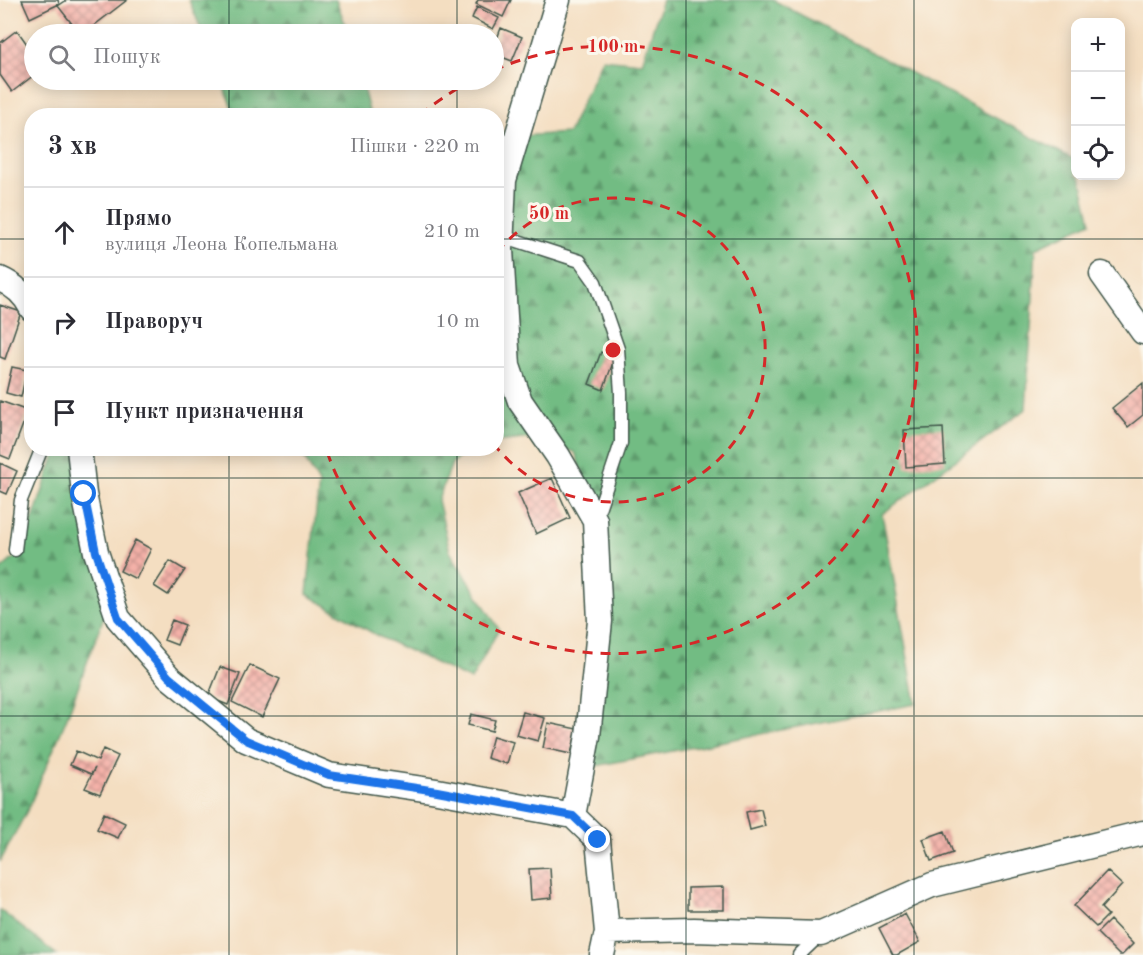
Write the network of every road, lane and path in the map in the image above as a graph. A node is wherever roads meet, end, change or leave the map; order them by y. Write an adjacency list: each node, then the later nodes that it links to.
1 (558, 0): 2 (street)
2 (504, 180)
3 (504, 237): 11 (lane)
4 (1102, 274): 8 (street)
5 (0, 279): 6 (street)
6 (24, 296)
7 (504, 300): 11 (street)
8 (1143, 332)
9 (39, 456): 12 (lane)
10 (80, 456): 13 (street)
11 (595, 520): 13 (street)
12 (15, 550)
13 (573, 816): 16 (street)
14 (1143, 833): 15 (street)
15 (821, 934): 16 (street); 17 (lane)
16 (605, 944)
17 (799, 955)

